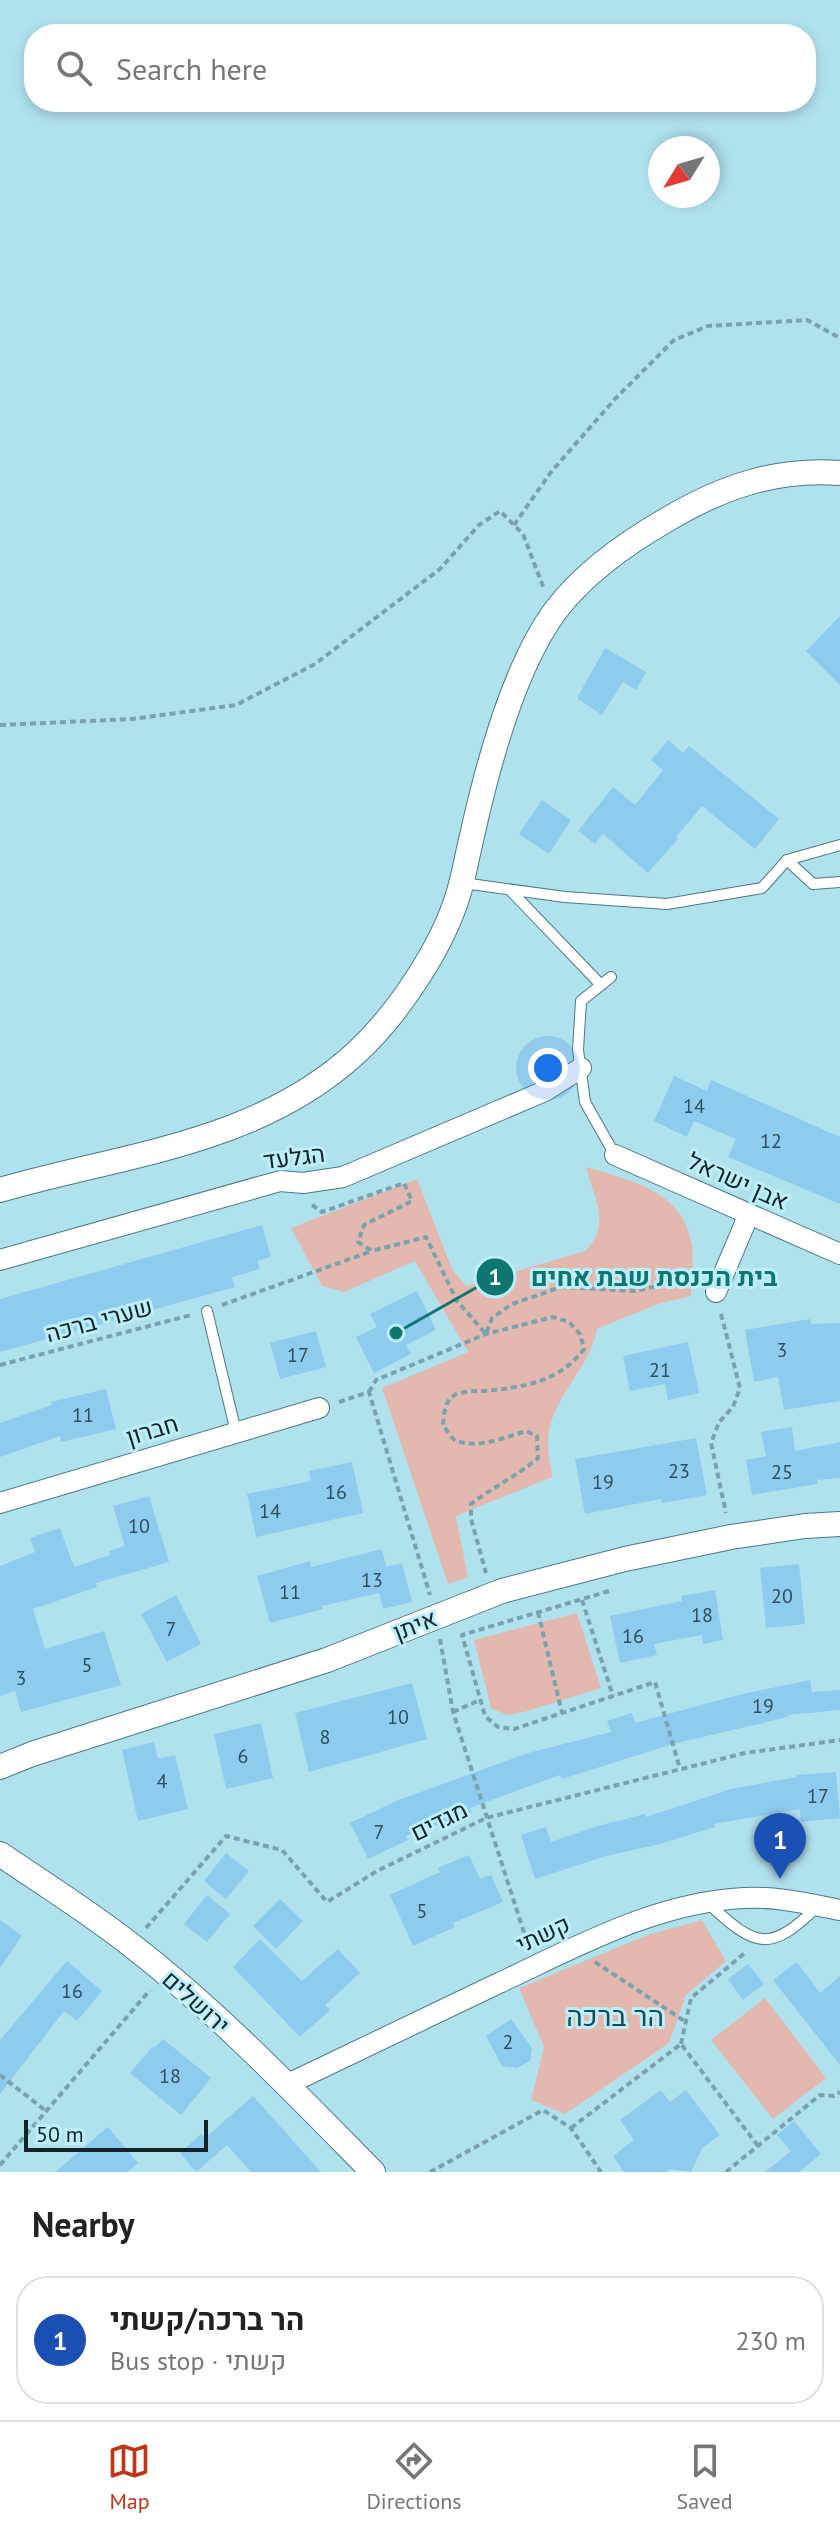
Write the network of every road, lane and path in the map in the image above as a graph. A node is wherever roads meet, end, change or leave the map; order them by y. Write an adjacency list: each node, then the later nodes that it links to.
1 (840, 338): 3 (path)
2 (840, 473): 4 (street)
3 (514, 525): 4 (path); 5 (path)
4 (554, 613): 9 (street)
5 (0, 725)
6 (840, 845): 7 (lane)
7 (787, 860): 8 (lane); 10 (lane)
8 (840, 882)
9 (462, 883): 10 (lane); 15 (street)
10 (510, 890): 12 (lane)
11 (611, 977): 12 (lane)
12 (601, 985): 13 (lane)
13 (581, 1068): 14 (lane); 20 (street, הגלעד)
14 (615, 1155): 17 (street, אבן ישראל)
15 (0, 1190)
16 (312, 1204): 18 (path)
17 (749, 1214): 19 (street, אבן ישראל); 21 (street)
18 (372, 1251): 23 (path, שערי ברכה); 24 (path, שערי ברכה)
19 (840, 1254)
20 (0, 1260)
21 (725, 1272): 22 (street); 24 (path)
22 (716, 1292): 31 (path)
23 (207, 1311): 25 (path, שערי ברכה); 28 (lane)
24 (486, 1334): 26 (path); 33 (path)
25 (0, 1365)
26 (369, 1392): 27 (path); 36 (path)
27 (319, 1408): 28 (street, חברון)
28 (236, 1432): 29 (street, חברון)
29 (0, 1503)
30 (840, 1524): 31 (street, איתן)
31 (731, 1537): 33 (street, איתן)
32 (617, 1588): 34 (path)
33 (492, 1595): 36 (street, איתן)
34 (582, 1599): 35 (path); 37 (path)
35 (538, 1612): 38 (path); 40 (path)
36 (436, 1617): 39 (path); 42 (street, איתן)
37 (613, 1696): 40 (path); 43 (path)
38 (480, 1700): 39 (path); 40 (path)
39 (453, 1712): 44 (path)
40 (562, 1713)
41 (840, 1740): 43 (path, מגדים)
42 (0, 1767)
43 (680, 1769): 44 (path, מגדים)
44 (486, 1818): 50 (path, מגדים); 52 (path)
45 (0, 1854): 50 (street, ירושלים)
46 (707, 1903): 47 (street, קשתי); 49 (lane); 51 (street, קשתי)
47 (818, 1906): 48 (street, קשתי); 49 (lane)
48 (840, 1910)
49 (761, 1939): 54 (path)
50 (131, 1945): 53 (street, ירושלים)
51 (573, 1948): 52 (street, קשתי); 54 (path)
52 (535, 1966): 57 (street, קשתי)
53 (164, 1973): 57 (street, ירושלים); 59 (path)
54 (686, 2022): 55 (path)
55 (681, 2044): 60 (path); 61 (path)
56 (0, 2075): 59 (path)
57 (286, 2085): 63 (street, ירושלים)
58 (840, 2092): 61 (path)
59 (46, 2111): 62 (path)
60 (571, 2128): 64 (path); 65 (path)
61 (758, 2146): 66 (path)
62 (0, 2165)
63 (373, 2172)
64 (430, 2172)
65 (601, 2172)
66 (726, 2172)

